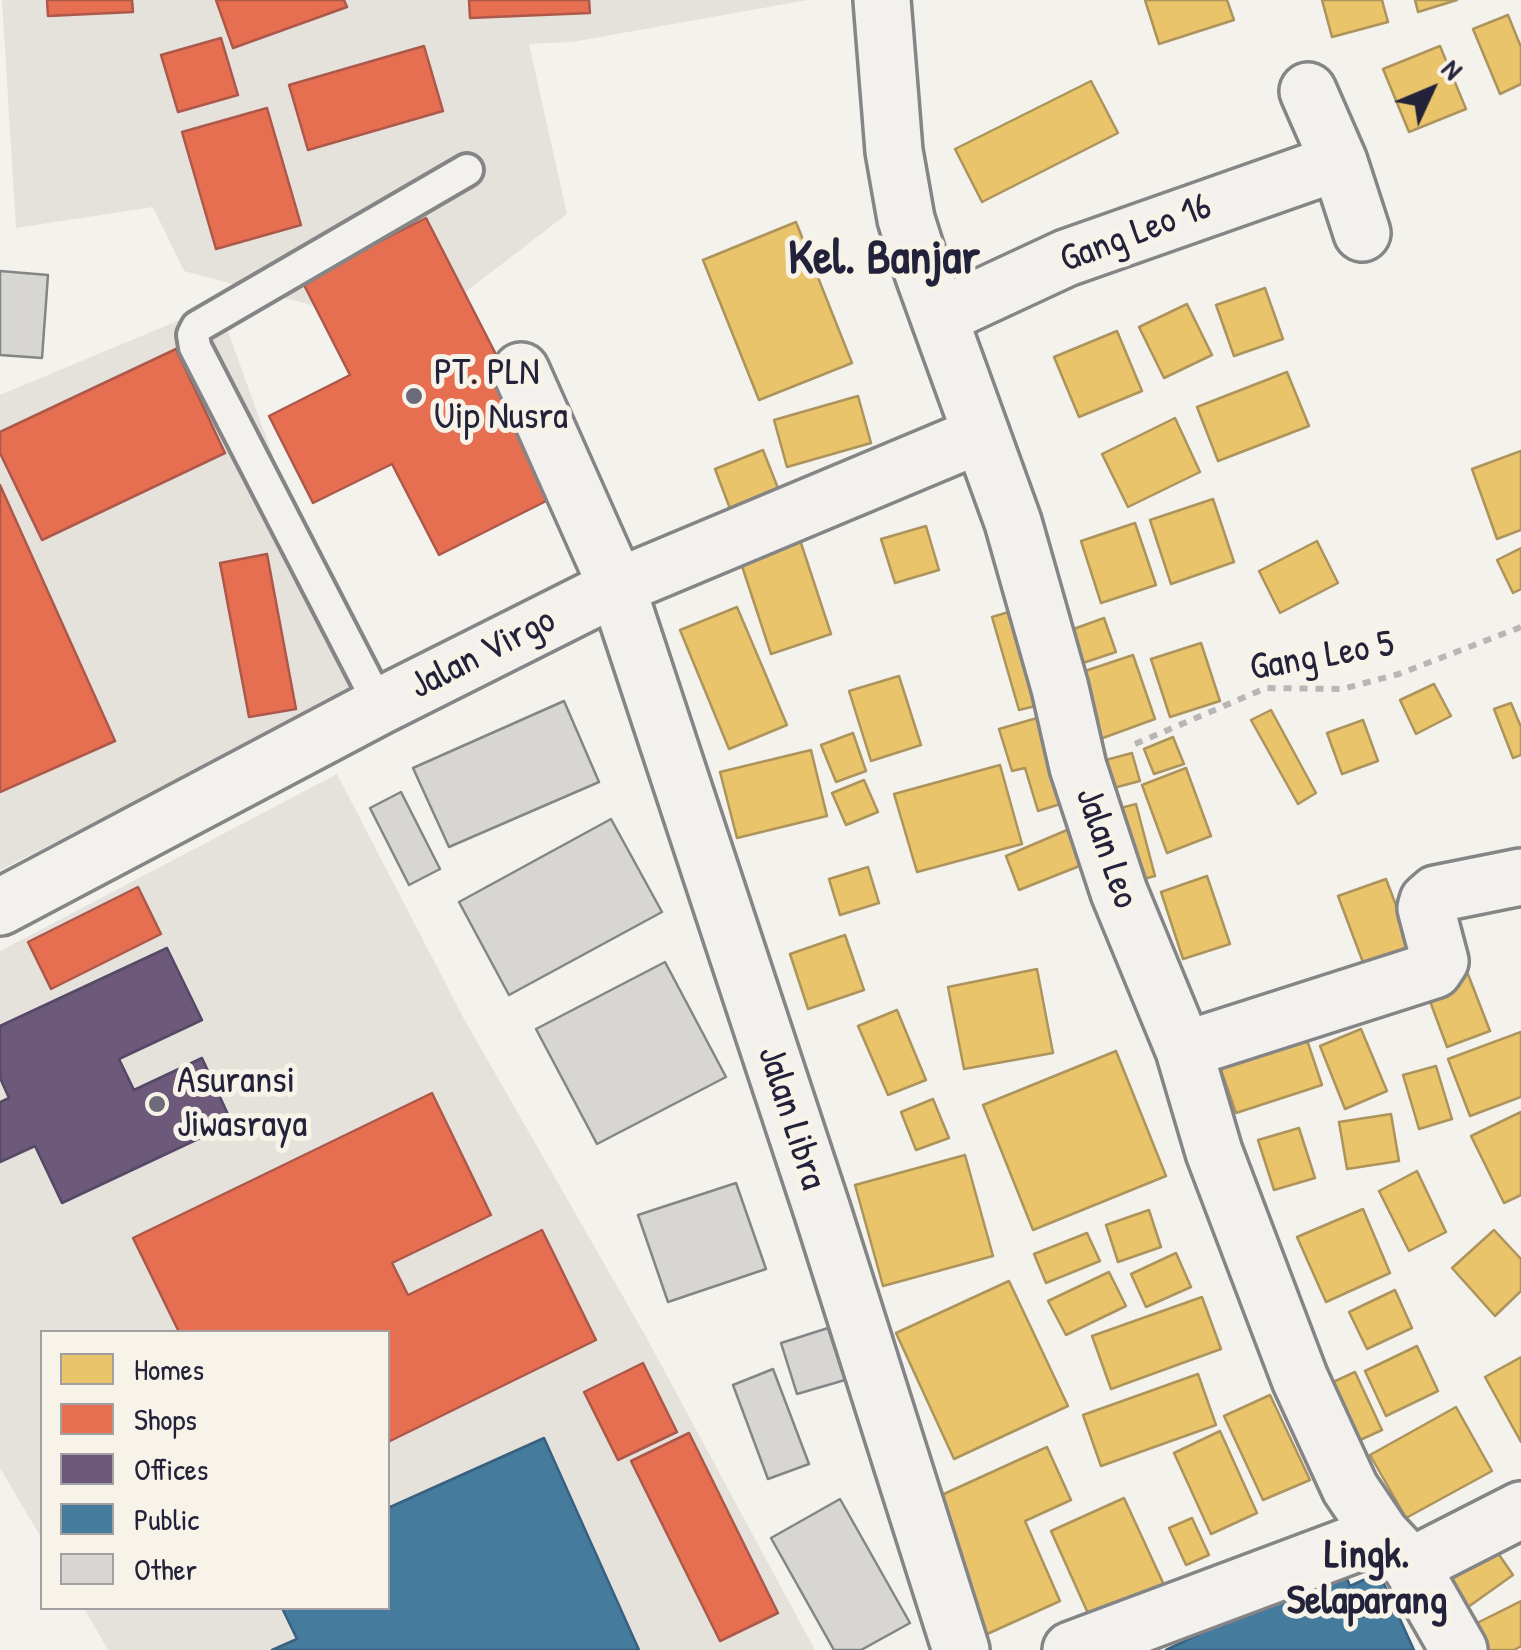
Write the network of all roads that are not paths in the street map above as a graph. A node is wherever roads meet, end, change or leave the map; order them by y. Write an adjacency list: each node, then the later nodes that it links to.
1 (882, 0): 6 (street, Jalan Leo)
2 (1308, 90): 3 (street)
3 (1338, 162): 5 (street); 6 (street, Gang Leo 16)
4 (468, 170): 10 (lane)
5 (1362, 233)
6 (939, 317): 8 (street, Jalan Leo)
7 (521, 371): 9 (street, Jalan Libra)
8 (980, 434): 9 (street, Jalan Virgo); 13 (street, Jalan Leo)
9 (616, 587): 10 (street, Jalan Virgo); 16 (street, Jalan Libra)
10 (380, 706): 12 (street, Jalan Virgo)
11 (1521, 877): 13 (street)
12 (0, 907)
13 (1184, 1050): 15 (street, Jalan Leo)
14 (1521, 1510): 15 (street)
15 (1396, 1550): 17 (street); 18 (street, Jalan Leo)
16 (961, 1650)
17 (1071, 1650)
18 (1460, 1650)

